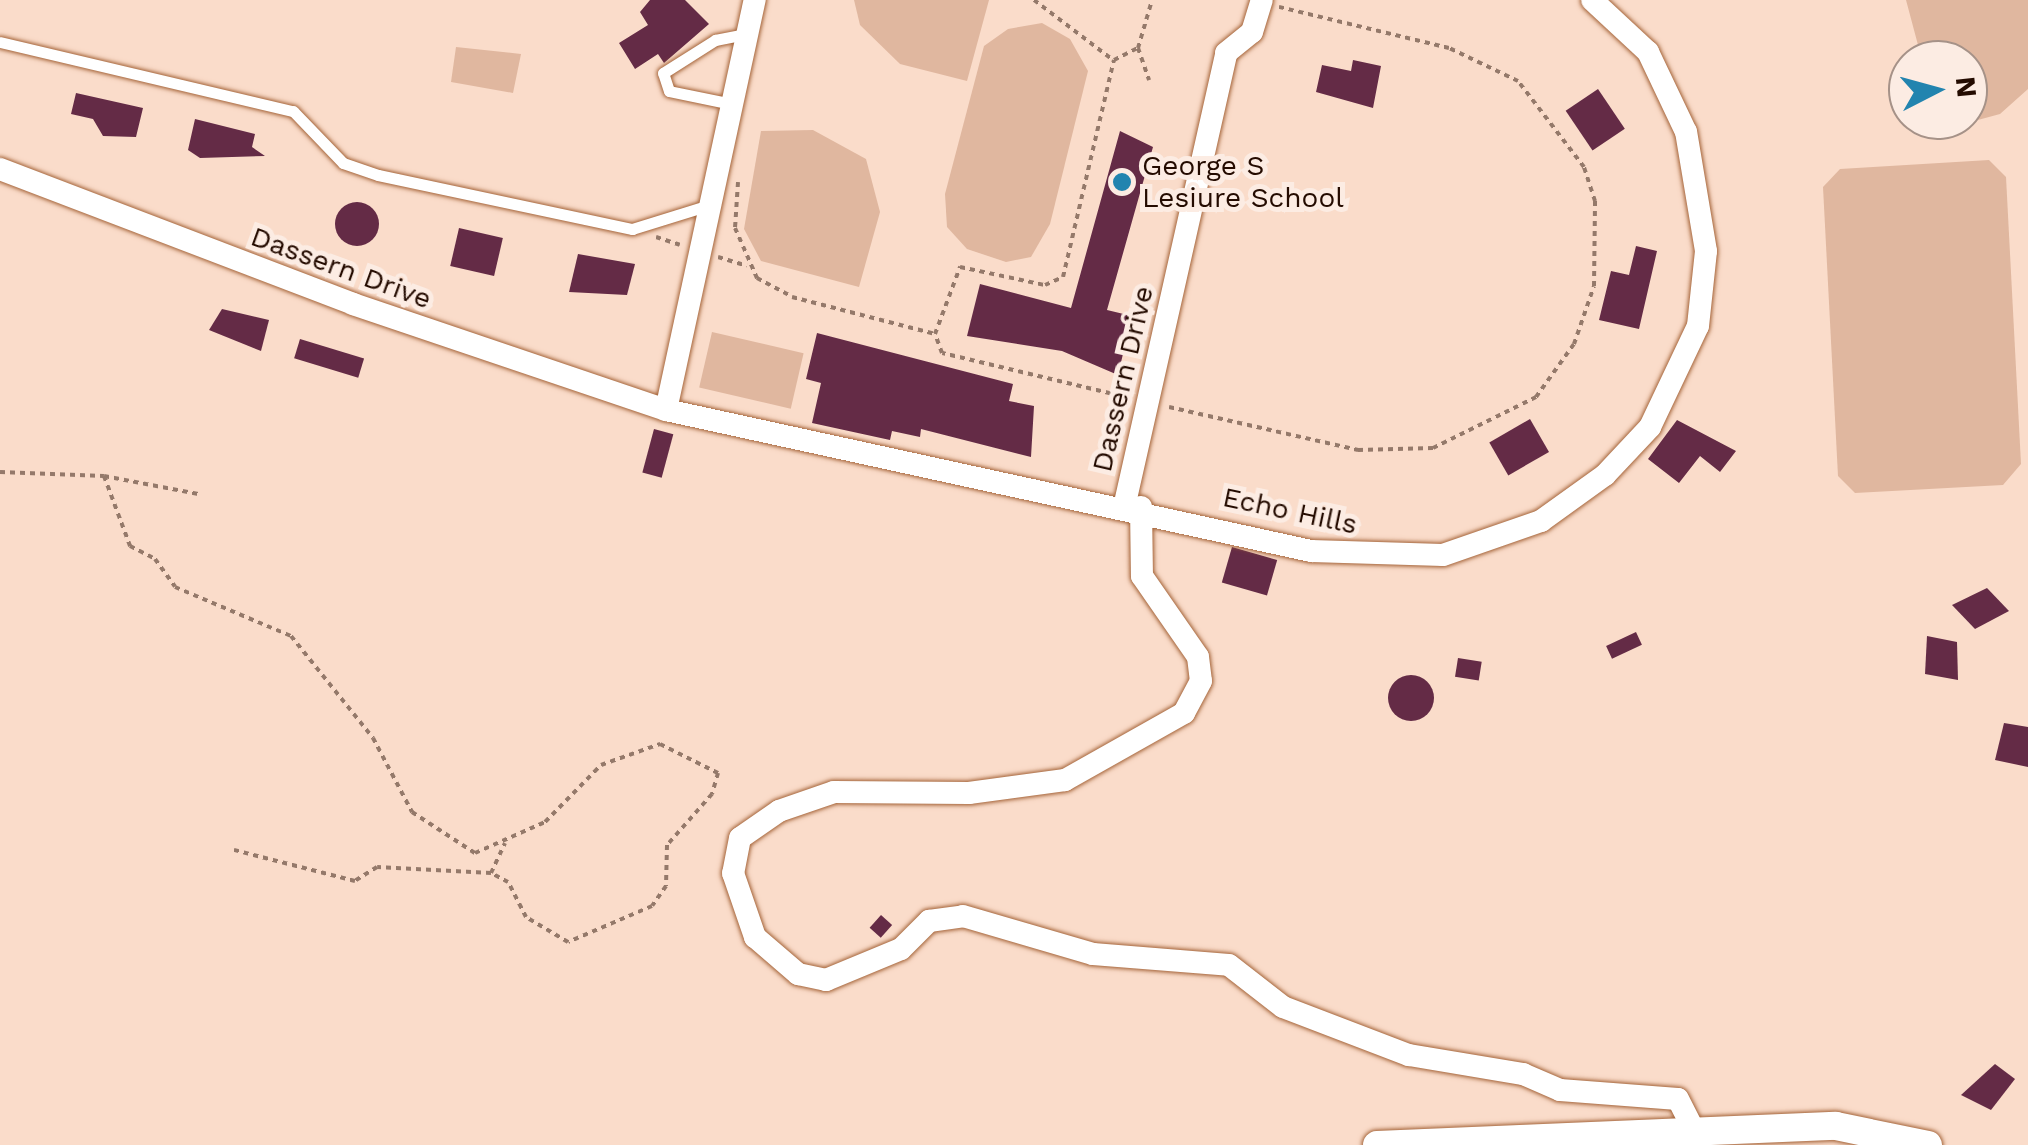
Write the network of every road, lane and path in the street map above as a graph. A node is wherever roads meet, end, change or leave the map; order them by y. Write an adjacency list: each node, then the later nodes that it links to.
1 (755, 0): 6 (street)
2 (1034, 0): 9 (path)
3 (1152, 0): 8 (path)
4 (1592, 0): 21 (street, Echo Hills)
5 (1262, 2): 16 (street, Dassern Drive); 16 (path)
6 (747, 34): 11 (street); 11 (lane)
7 (0, 42): 14 (lane)
8 (1138, 48): 9 (path); 10 (path)
9 (1114, 60): 15 (path)
10 (1149, 80)
11 (732, 104): 12 (street)
12 (722, 145): 14 (street); 15 (path)
13 (0, 169): 17 (street, Dassern Drive)
14 (709, 205): 17 (street)
15 (935, 334): 16 (path)
16 (1146, 402): 21 (street, Dassern Drive)
17 (666, 410): 21 (street, Dassern Drive)
18 (0, 472): 19 (path)
19 (104, 476): 20 (path); 22 (path)
20 (198, 494)
21 (1133, 505): 25 (street)
22 (504, 843): 24 (path); 24 (path)
23 (234, 850): 24 (path)
24 (491, 873)
25 (1694, 1130): 26 (street); 27 (street)
26 (1832, 1136): 28 (street)
27 (1377, 1145)
28 (1928, 1145)

